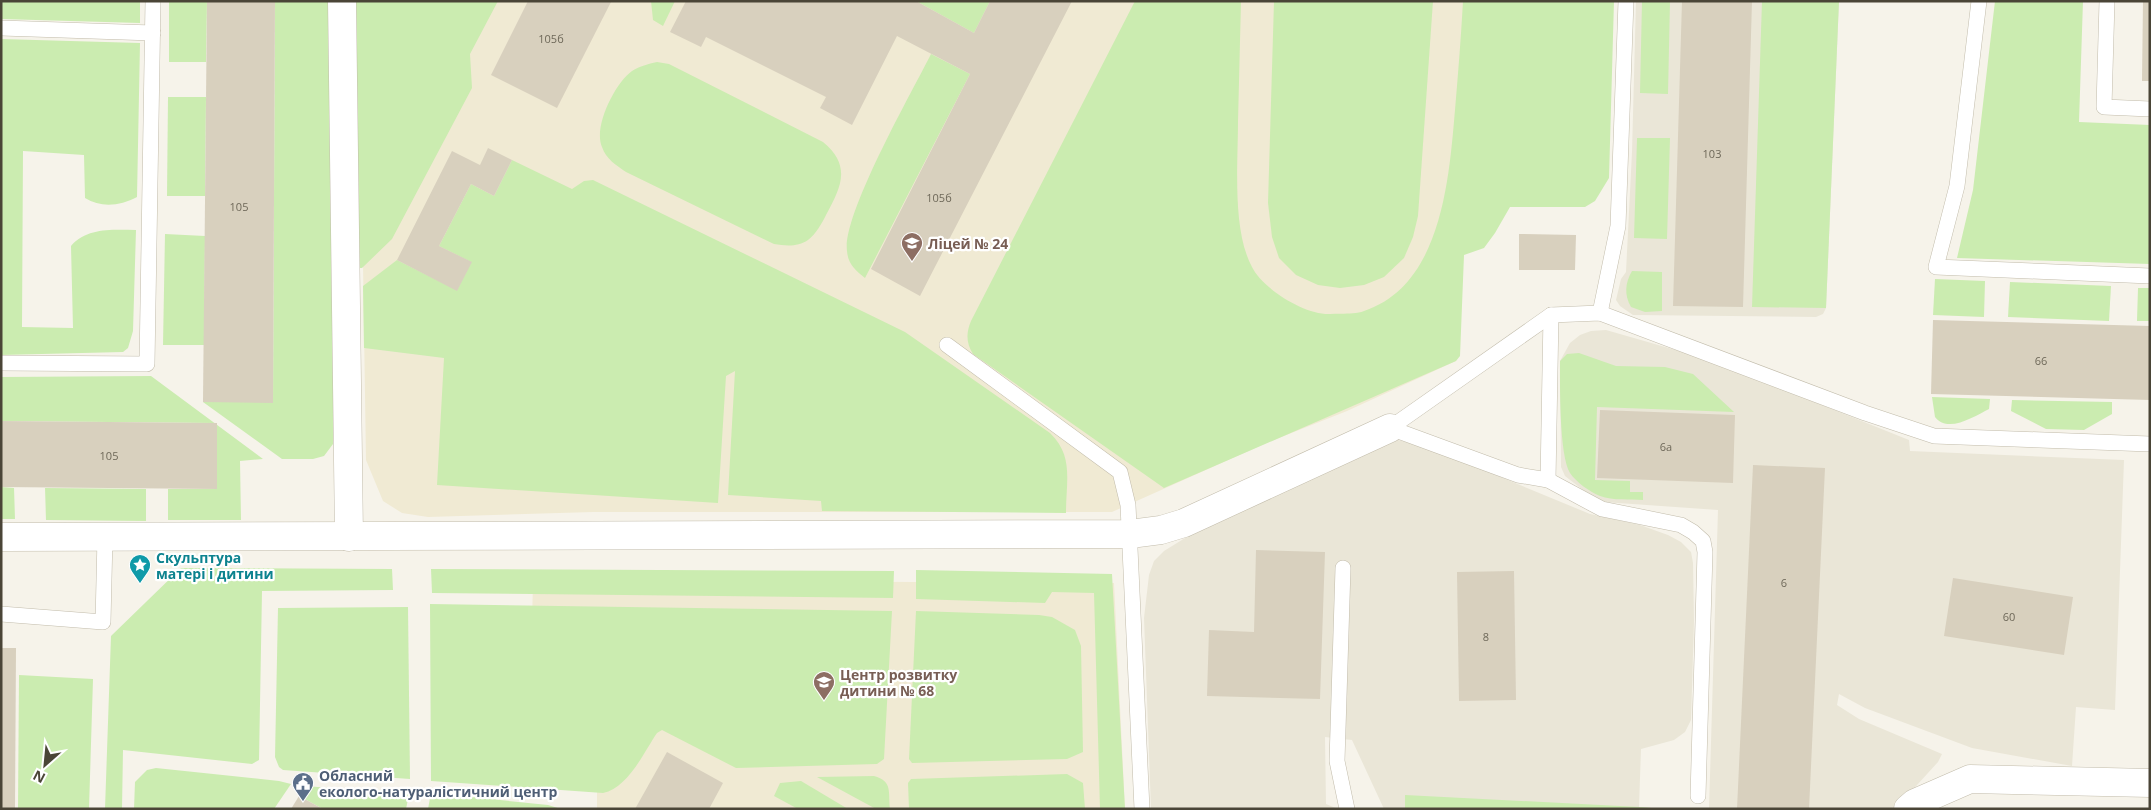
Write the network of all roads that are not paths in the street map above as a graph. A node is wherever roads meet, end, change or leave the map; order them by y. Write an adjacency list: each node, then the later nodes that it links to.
1 (153, 1): 7 (lane)
2 (342, 1): 20 (street)
3 (1626, 1): 10 (lane)
4 (1978, 1): 9 (lane)
5 (2107, 1): 8 (lane)
6 (1, 28): 7 (lane)
7 (153, 33): 13 (lane)
8 (2150, 109)
9 (2150, 276)
10 (1600, 313): 11 (lane); 15 (lane)
11 (1551, 315): 14 (lane); 16 (lane)
12 (947, 344): 17 (lane)
13 (1, 363)
14 (1390, 428): 16 (lane); 17 (street)
15 (2150, 444)
16 (1548, 480): 24 (lane)
17 (1130, 534): 20 (street); 25 (lane)
18 (1, 537): 19 (street)
19 (105, 537): 20 (street); 22 (lane)
20 (349, 537)
21 (1343, 568): 26 (lane)
22 (1, 614)
23 (2150, 783): 27 (street)
24 (1698, 796)
25 (1142, 809)
26 (1347, 809)
27 (1908, 809)

